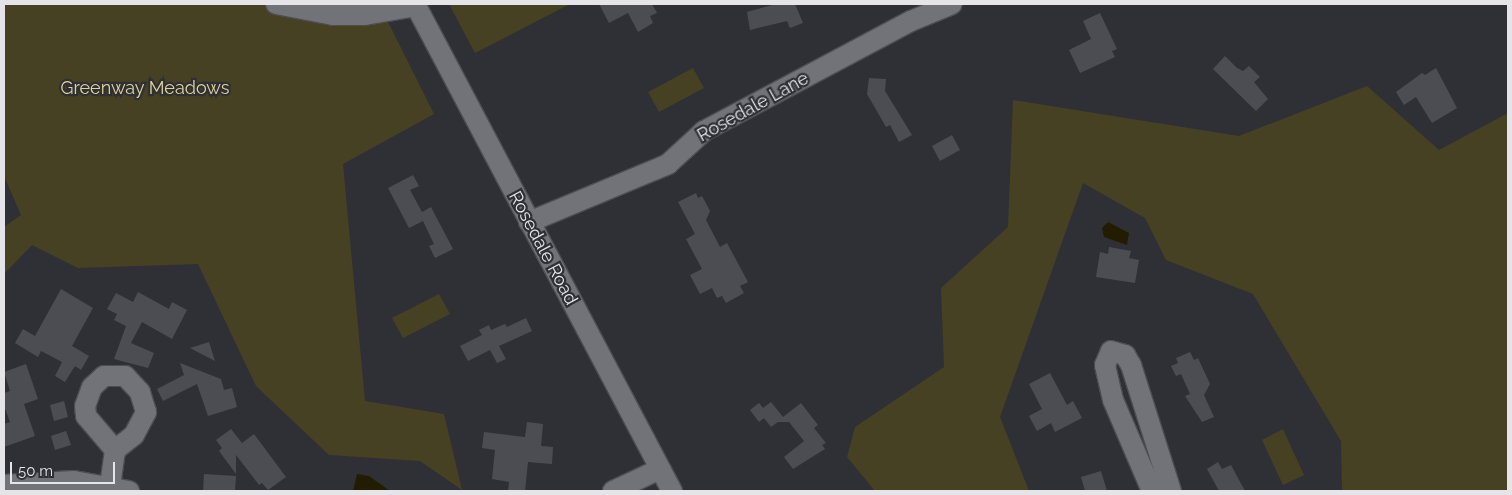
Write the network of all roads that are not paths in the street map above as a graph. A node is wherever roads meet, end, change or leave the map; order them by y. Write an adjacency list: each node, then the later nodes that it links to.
1 (276, 4): 3 (street)
2 (952, 4): 4 (street, Rosedale Lane)
3 (416, 5): 4 (street, Rosedale Road)
4 (529, 222): 6 (street, Rosedale Road)
5 (115, 450): 8 (street)
6 (660, 469): 9 (street); 10 (street, Rosedale Road)
7 (4, 485): 8 (street)
8 (120, 488)
9 (613, 491)
10 (672, 491)
11 (1152, 491): 12 (street)
12 (1171, 491)

